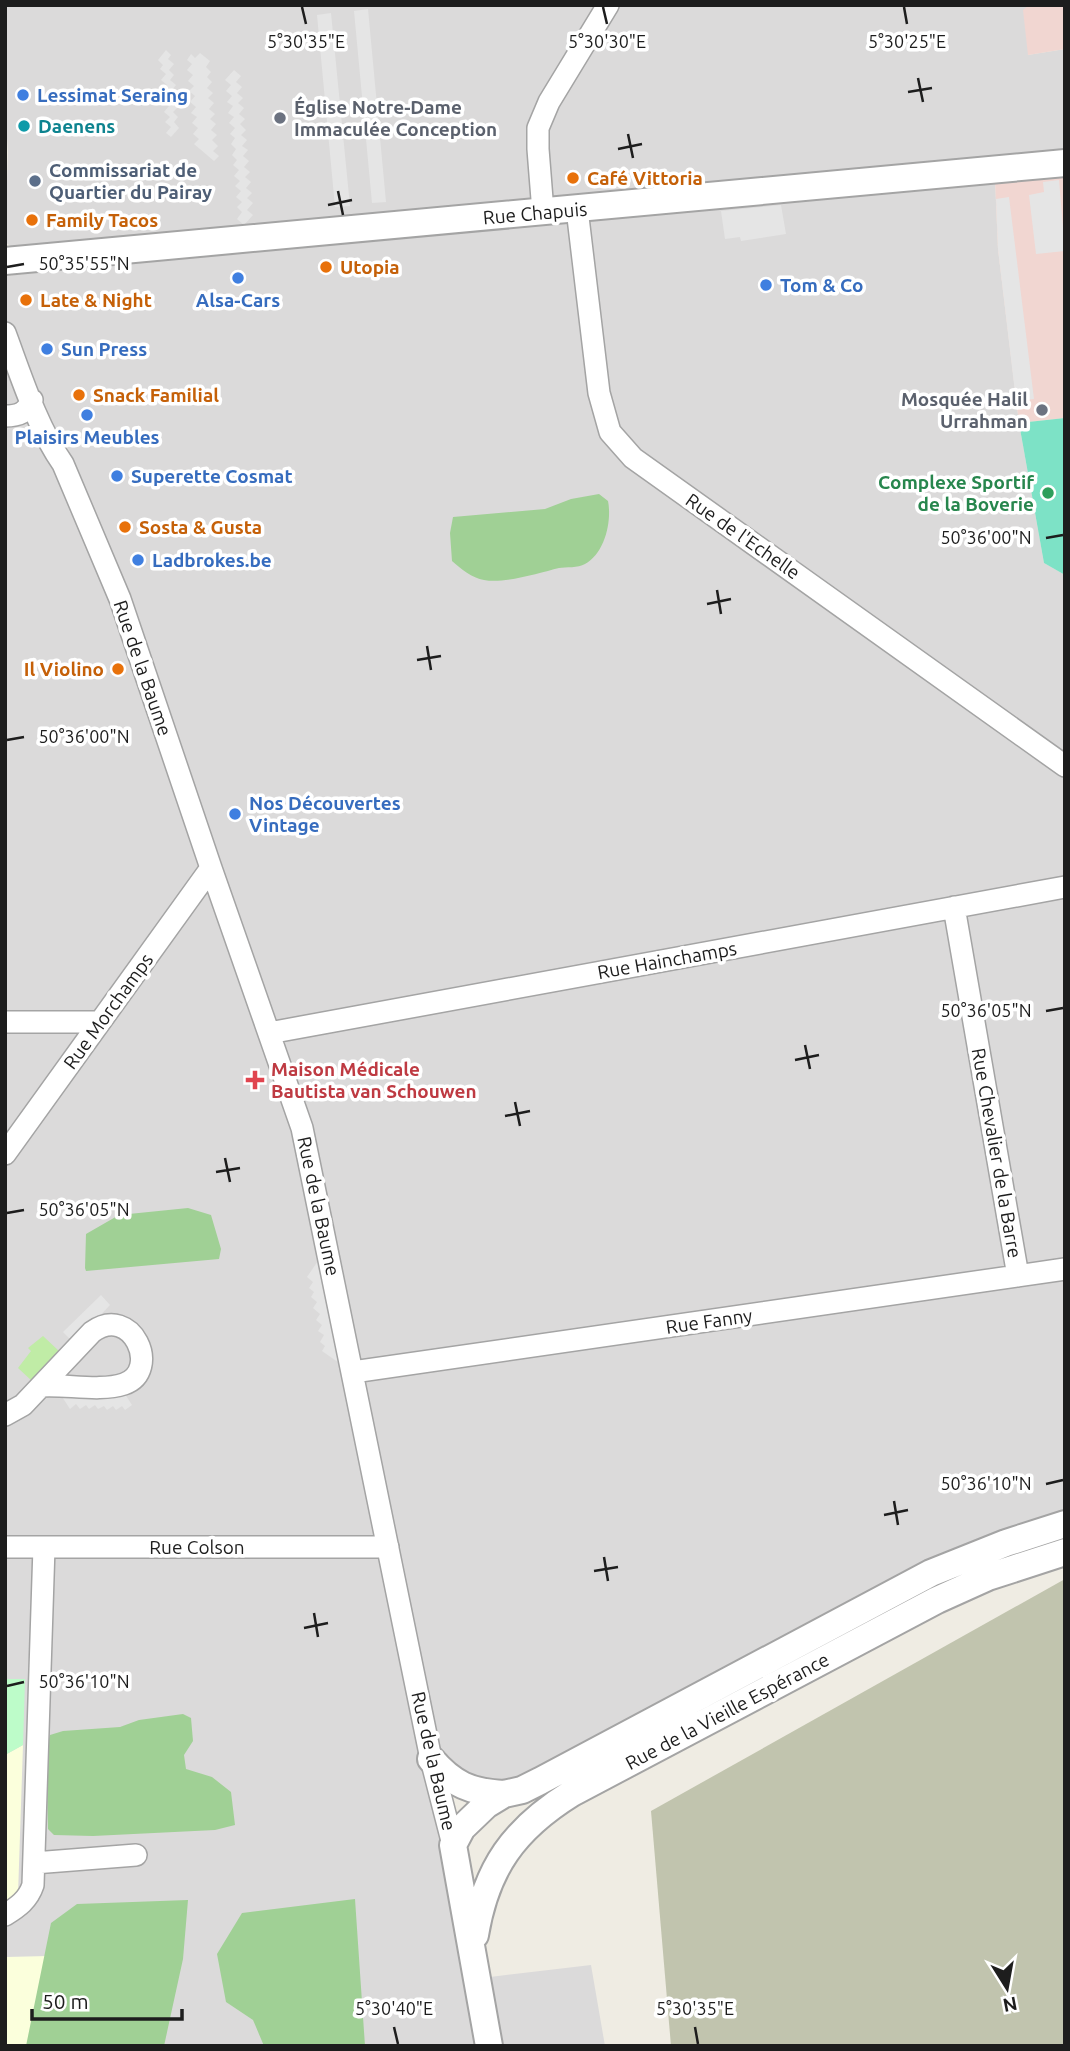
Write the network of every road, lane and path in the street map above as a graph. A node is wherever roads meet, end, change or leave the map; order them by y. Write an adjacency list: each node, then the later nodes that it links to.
1 (608, 5): 4 (street)
2 (1065, 163): 3 (street, Rue Chapuis)
3 (577, 209): 4 (street, Rue Chapuis); 9 (street, Rue de l'Echelle)
4 (544, 212): 5 (street, Rue Chapuis)
5 (5, 261)
6 (5, 332): 7 (street, Rue de la Baume)
7 (32, 400): 8 (street); 10 (street, Rue de la Baume)
8 (5, 416)
9 (1065, 766)
10 (211, 868): 13 (street, Rue Morchamps); 15 (street, Rue de la Baume)
11 (1065, 887): 12 (street, Rue Hainchamps)
12 (954, 907): 15 (street, Rue Hainchamps); 18 (street, Rue Chevalier de la Barre)
13 (100, 1021): 14 (street); 16 (street, Rue Morchamps)
14 (5, 1022)
15 (269, 1033): 19 (street, Rue de la Baume)
16 (5, 1154)
17 (1065, 1269): 18 (street, Rue Fanny)
18 (1018, 1276): 19 (street, Rue Fanny)
19 (353, 1372): 25 (street, Rue de la Baume)
20 (41, 1386): 21 (street)
21 (5, 1415)
22 (1065, 1524): 28 (street, Rue de la Vieille Espérance)
23 (5, 1546): 24 (street, Rue Colson)
24 (44, 1547): 25 (street, Rue Colson); 31 (street)
25 (388, 1547): 27 (street, Rue de la Baume)
26 (1065, 1552): 33 (street, Rue de la Vieille Espérance)
27 (431, 1759): 28 (street); 29 (street, Rue de la Baume)
28 (504, 1794): 29 (street)
29 (453, 1845): 33 (street, Rue de la Baume)
30 (135, 1855): 31 (street)
31 (34, 1863): 32 (street)
32 (5, 1915)
33 (472, 1954): 34 (street, Rue de la Baume)
34 (489, 2046)

